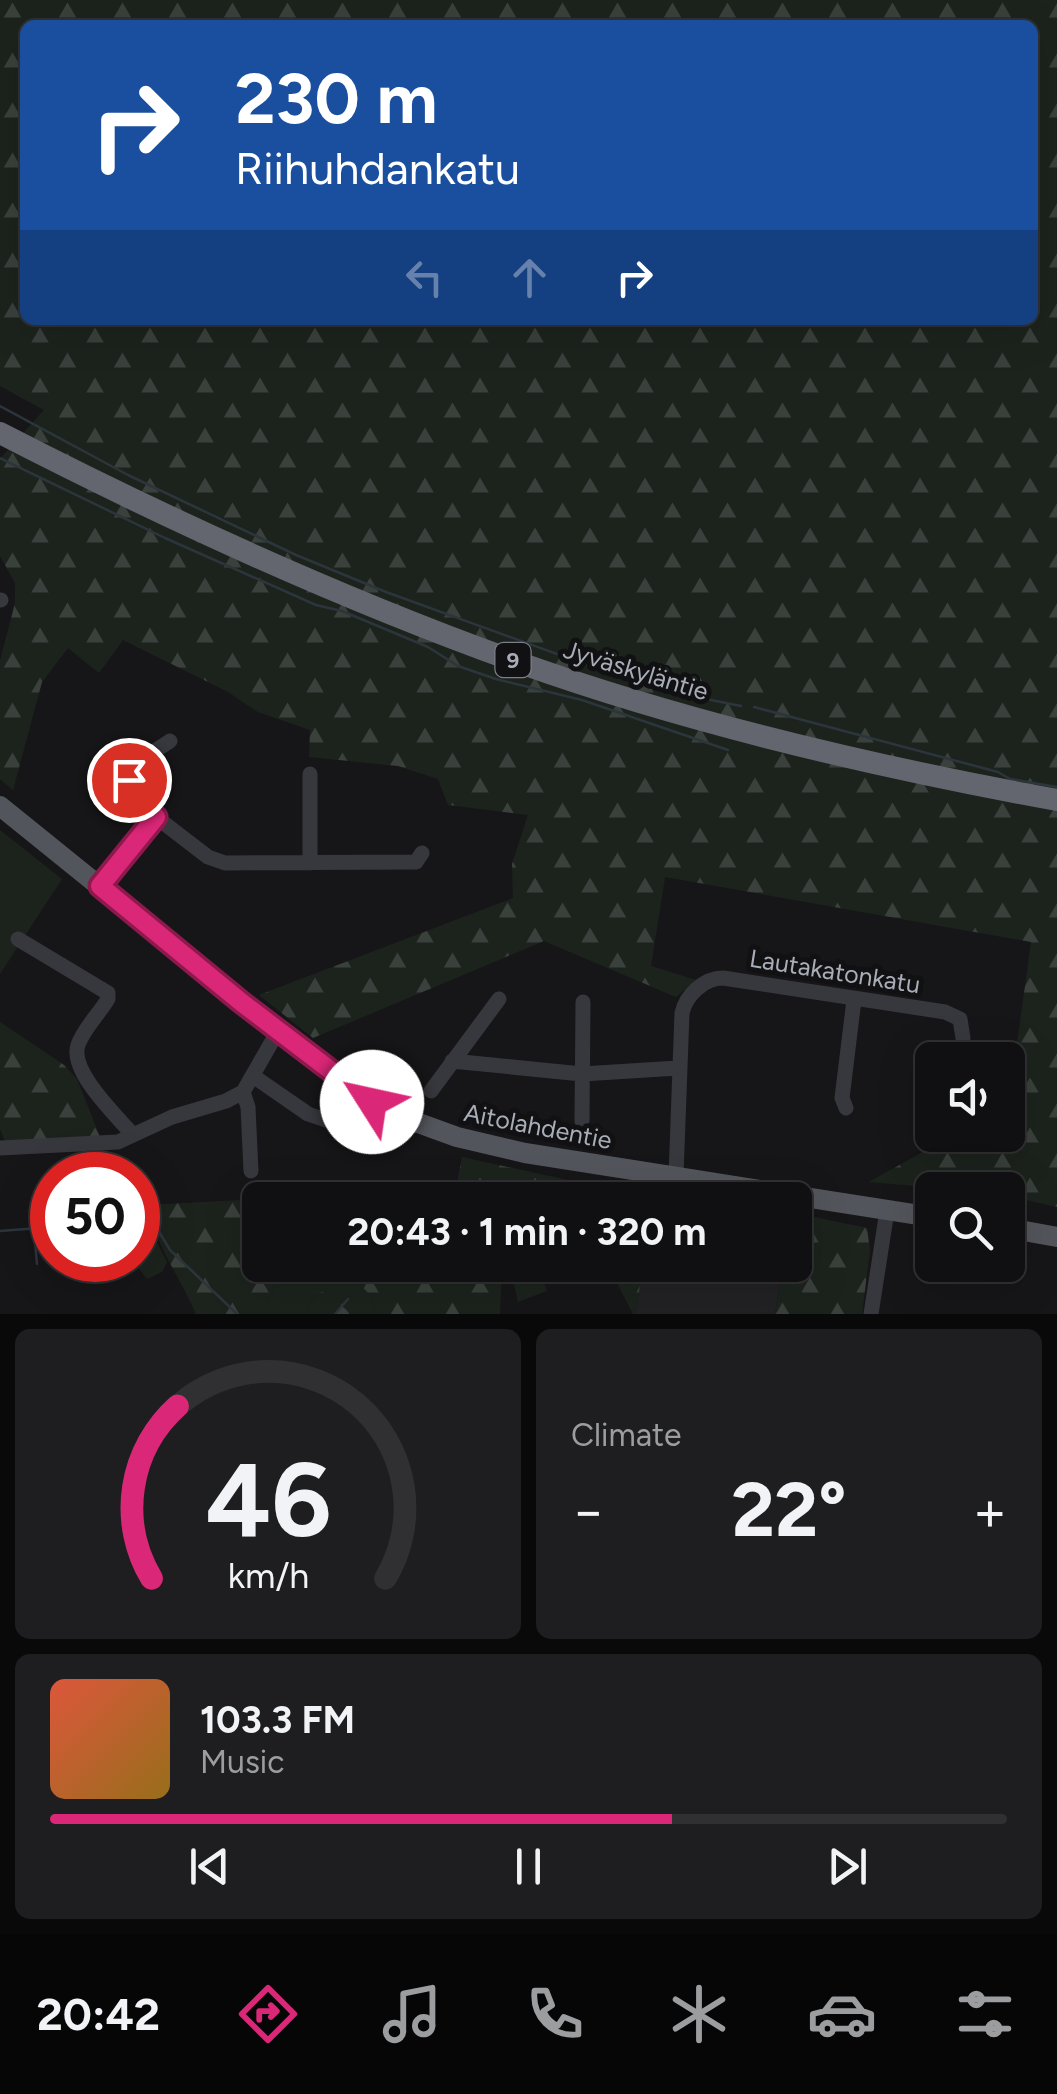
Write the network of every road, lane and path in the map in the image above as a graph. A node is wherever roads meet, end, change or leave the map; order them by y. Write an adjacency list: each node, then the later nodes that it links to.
1 (0, 432): 4 (highway, Jyväskyläntie / 9)
2 (170, 741): 6 (street)
3 (310, 774): 8 (street)
4 (1057, 800)
5 (0, 806): 9 (main road, Aitolahdentie)
6 (156, 817): 8 (street); 9 (street)
7 (422, 853): 8 (street)
8 (310, 863)
9 (100, 886): 14 (main road, Aitolahdentie)
10 (18, 940): 24 (street)
11 (499, 999): 16 (street)
12 (854, 1000): 15 (street, Lautakatonkatu); 17 (street, Lautakatonkatu); 22 (street)
13 (583, 1002): 18 (street)
14 (278, 1031): 19 (street); 28 (main road, Aitolahdentie)
15 (963, 1038)
16 (452, 1061): 18 (street); 20 (street)
17 (678, 1068): 18 (street); 28 (street, Lautakatonkatu)
18 (582, 1074): 23 (street)
19 (253, 1076): 21 (street); 25 (street)
20 (431, 1090)
21 (244, 1092): 24 (street); 27 (street)
22 (846, 1108)
23 (582, 1121)
24 (133, 1135): 26 (street)
25 (374, 1136)
26 (0, 1148)
27 (251, 1172)
28 (676, 1176): 29 (main road, Aitolahdentie)
29 (887, 1210): 30 (main road, Aitolahdentie); 33 (street)
30 (915, 1214)
31 (1025, 1231): 32 (main road)
32 (1057, 1237)
33 (871, 1314)

